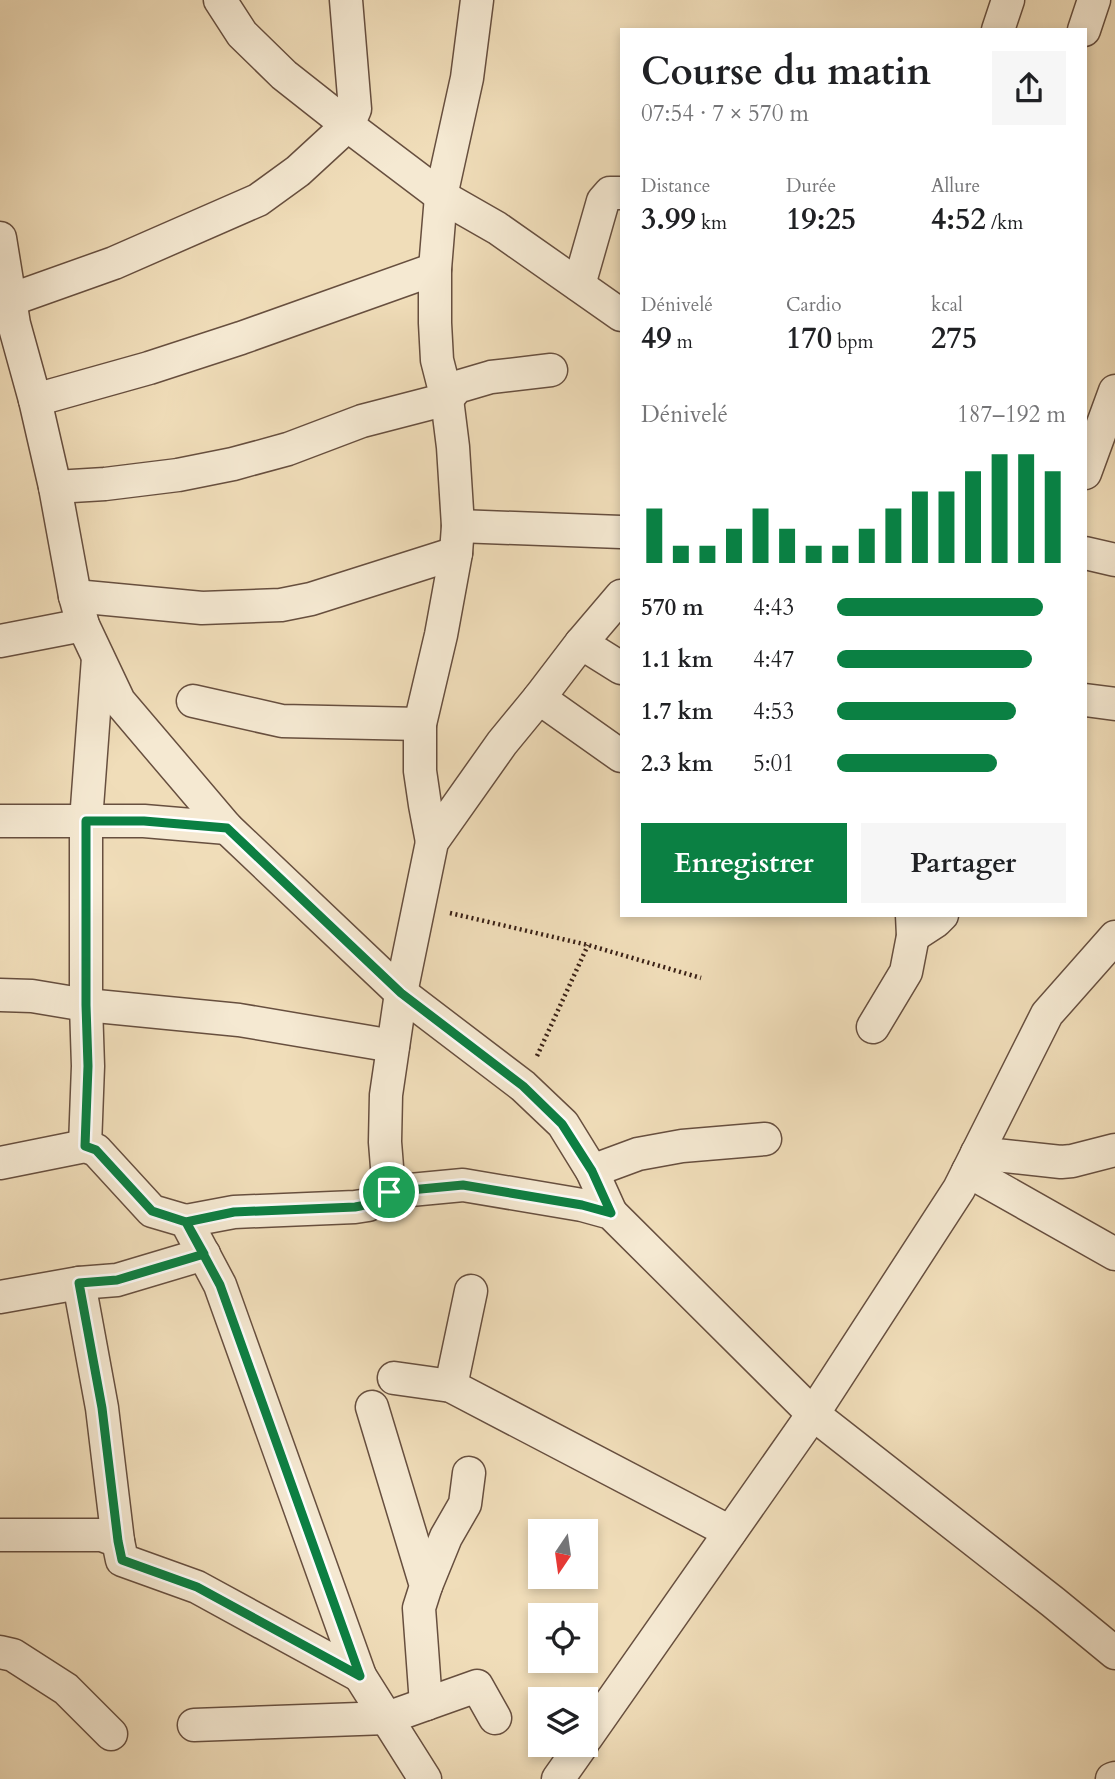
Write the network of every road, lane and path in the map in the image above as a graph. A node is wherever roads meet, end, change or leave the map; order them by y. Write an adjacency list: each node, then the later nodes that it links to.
1 (220, 0): 8 (street)
2 (346, 0): 8 (street)
3 (477, 0): 10 (street)
4 (1008, 0): 6 (street)
5 (1094, 0): 7 (street)
6 (999, 28)
7 (1085, 28)
8 (348, 125): 10 (street); 15 (street)
9 (620, 193): 13 (street)
10 (441, 197): 12 (street); 13 (street)
11 (0, 239): 15 (street)
12 (435, 269): 18 (street); 19 (street)
13 (579, 285): 14 (street)
14 (620, 314)
15 (8, 317): 19 (street)
16 (551, 370): 18 (street)
17 (1115, 391): 20 (street)
18 (447, 399): 21 (street); 23 (street)
19 (35, 400): 21 (street)
20 (1087, 468)
21 (55, 487): 27 (street)
22 (620, 532): 23 (street)
23 (457, 539): 27 (street); 36 (street)
24 (1087, 553): 25 (street)
25 (1115, 560)
26 (620, 597): 29 (street)
27 (79, 610): 28 (street); 30 (street)
28 (0, 641)
29 (581, 643): 31 (street); 32 (street)
30 (98, 656): 39 (street); 40 (street)
31 (620, 667)
32 (539, 698): 37 (street); 41 (street)
33 (1087, 700): 35 (street)
34 (193, 701): 36 (street)
35 (1115, 704)
36 (420, 724): 41 (street)
37 (620, 755)
38 (0, 821): 39 (street)
39 (86, 821): 40 (street); 50 (street)
40 (227, 828): 48 (street)
41 (432, 842): 42 (street)
42 (418, 905): 46 (path); 48 (street)
43 (940, 917): 44 (street)
44 (909, 923): 51 (street)
45 (1115, 937): 57 (street)
46 (588, 945): 47 (path); 53 (path)
47 (701, 978)
48 (401, 993): 52 (street); 53 (street)
49 (0, 995): 50 (street)
50 (86, 1005): 52 (street); 55 (street)
51 (873, 1027)
52 (393, 1046): 60 (street)
53 (523, 1086): 59 (street)
54 (765, 1139): 59 (street)
55 (85, 1146): 58 (street); 62 (street)
56 (1115, 1150): 57 (street)
57 (973, 1162): 64 (street); 71 (street)
58 (0, 1163)
59 (592, 1171): 61 (street)
60 (389, 1192): 61 (street); 62 (street)
61 (611, 1213): 71 (street)
62 (186, 1222): 63 (street)
63 (204, 1254): 65 (street); 79 (street)
64 (1115, 1254)
65 (79, 1283): 67 (street); 75 (street)
66 (471, 1291): 69 (street)
67 (0, 1297)
68 (394, 1378): 69 (street)
69 (451, 1386): 73 (street)
70 (372, 1407): 76 (street)
71 (813, 1414): 73 (street); 78 (street)
72 (468, 1473): 76 (street)
73 (730, 1532): 83 (street)
74 (0, 1535): 75 (street)
75 (118, 1541): 79 (street)
76 (426, 1586): 80 (street)
77 (0, 1652): 85 (street)
78 (1115, 1653)
79 (360, 1676): 81 (street)
80 (426, 1704): 81 (street); 82 (street)
81 (387, 1718): 84 (street); 87 (street)
82 (495, 1718)
83 (598, 1721)
84 (194, 1725)
85 (111, 1734)
86 (574, 1757): 88 (street)
87 (425, 1779)
88 (558, 1779)

